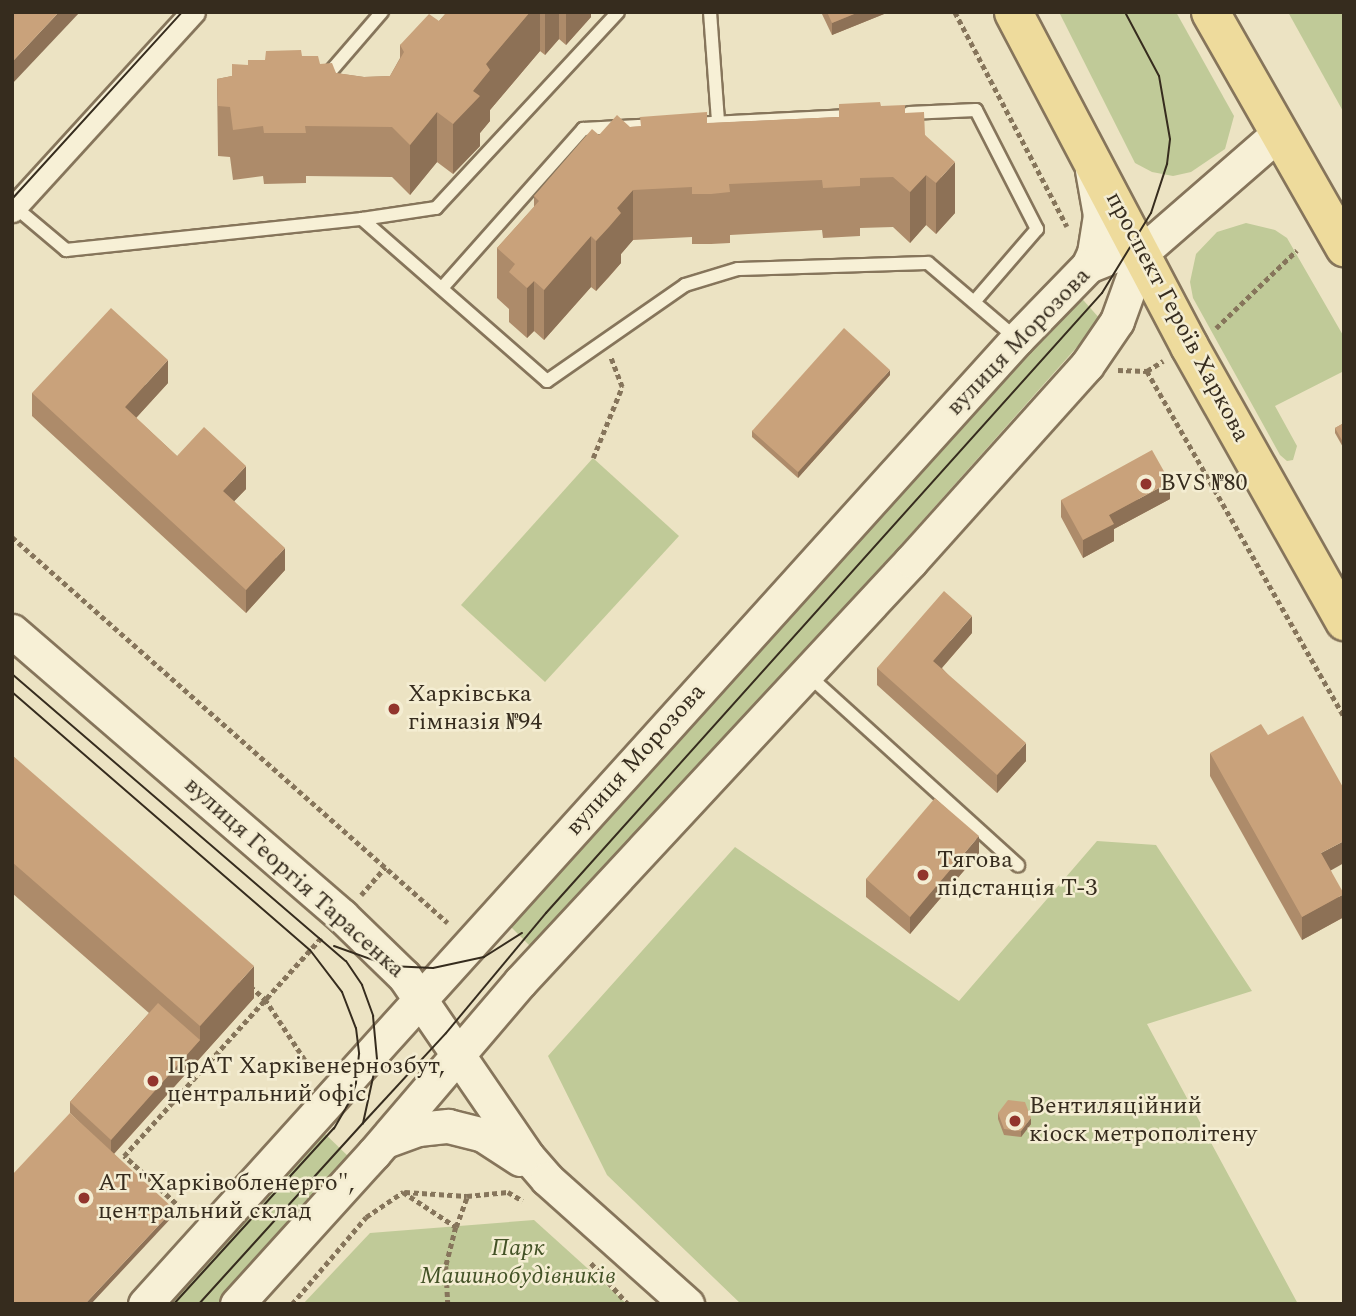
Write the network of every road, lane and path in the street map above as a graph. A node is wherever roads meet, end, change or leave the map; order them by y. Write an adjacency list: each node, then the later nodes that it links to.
1 (382, 12): 8 (lane)
2 (618, 12): 15 (lane)
3 (710, 12): 11 (lane)
4 (956, 12): 18 (path)
5 (1013, 12): 13 (main road, проспект Героїв Харкова)
6 (1210, 12): 12 (main road)
7 (183, 16): 14 (street)
8 (331, 71)
9 (895, 114): 21 (lane)
10 (868, 115): 11 (lane)
11 (718, 122): 20 (lane)
12 (1279, 133): 16 (main road); 19 (main road)
13 (1090, 157): 18 (main road); 19 (main road, проспект Героїв Харкова)
14 (14, 208): 15 (lane)
15 (362, 219): 20 (lane)
16 (1344, 247)
17 (1297, 250): 22 (path)
18 (1081, 252): 19 (main road, вулиця Морозова); 23 (main road, вулиця Морозова)
19 (1142, 252): 28 (main road, проспект Героїв Харкова); 30 (main road, вулиця Морозова)
20 (442, 288): 24 (lane)
21 (974, 302): 23 (lane); 24 (lane)
22 (1212, 331)
23 (1017, 339): 38 (main road, вулиця Морозова)
24 (605, 341): 26 (path)
25 (1167, 359): 31 (path)
26 (593, 458)
27 (12, 537): 33 (path)
28 (1344, 621)
29 (12, 631): 38 (main road, вулиця Георгія Тарасенка)
30 (807, 673): 32 (lane); 42 (main road, вулиця Морозова)
31 (1344, 717)
32 (1018, 865)
33 (385, 867): 34 (path); 35 (path)
34 (360, 895)
35 (451, 926)
36 (325, 933): 39 (path)
37 (245, 981): 39 (path)
38 (422, 998): 42 (main road, вулиця Георгія Тарасенка); 51 (main road, вулиця Морозова)
39 (265, 999): 41 (path); 43 (path)
40 (227, 1028): 41 (path)
41 (234, 1034): 48 (path)
42 (460, 1055): 44 (main road, вулиця Морозова); 45 (main road, вулиця Георгія Тарасенка)
43 (319, 1082)
44 (383, 1142): 45 (main road); 52 (main road, вулиця Морозова)
45 (537, 1191): 47 (path); 56 (main road, вулиця Георгія Тарасенка)
46 (403, 1192): 47 (path); 49 (path); 53 (path)
47 (467, 1196): 49 (path)
48 (191, 1218)
49 (456, 1227): 54 (path)
50 (582, 1253): 55 (path)
51 (145, 1304)
52 (237, 1304)
53 (292, 1304)
54 (448, 1304)
55 (628, 1304)
56 (687, 1304)

